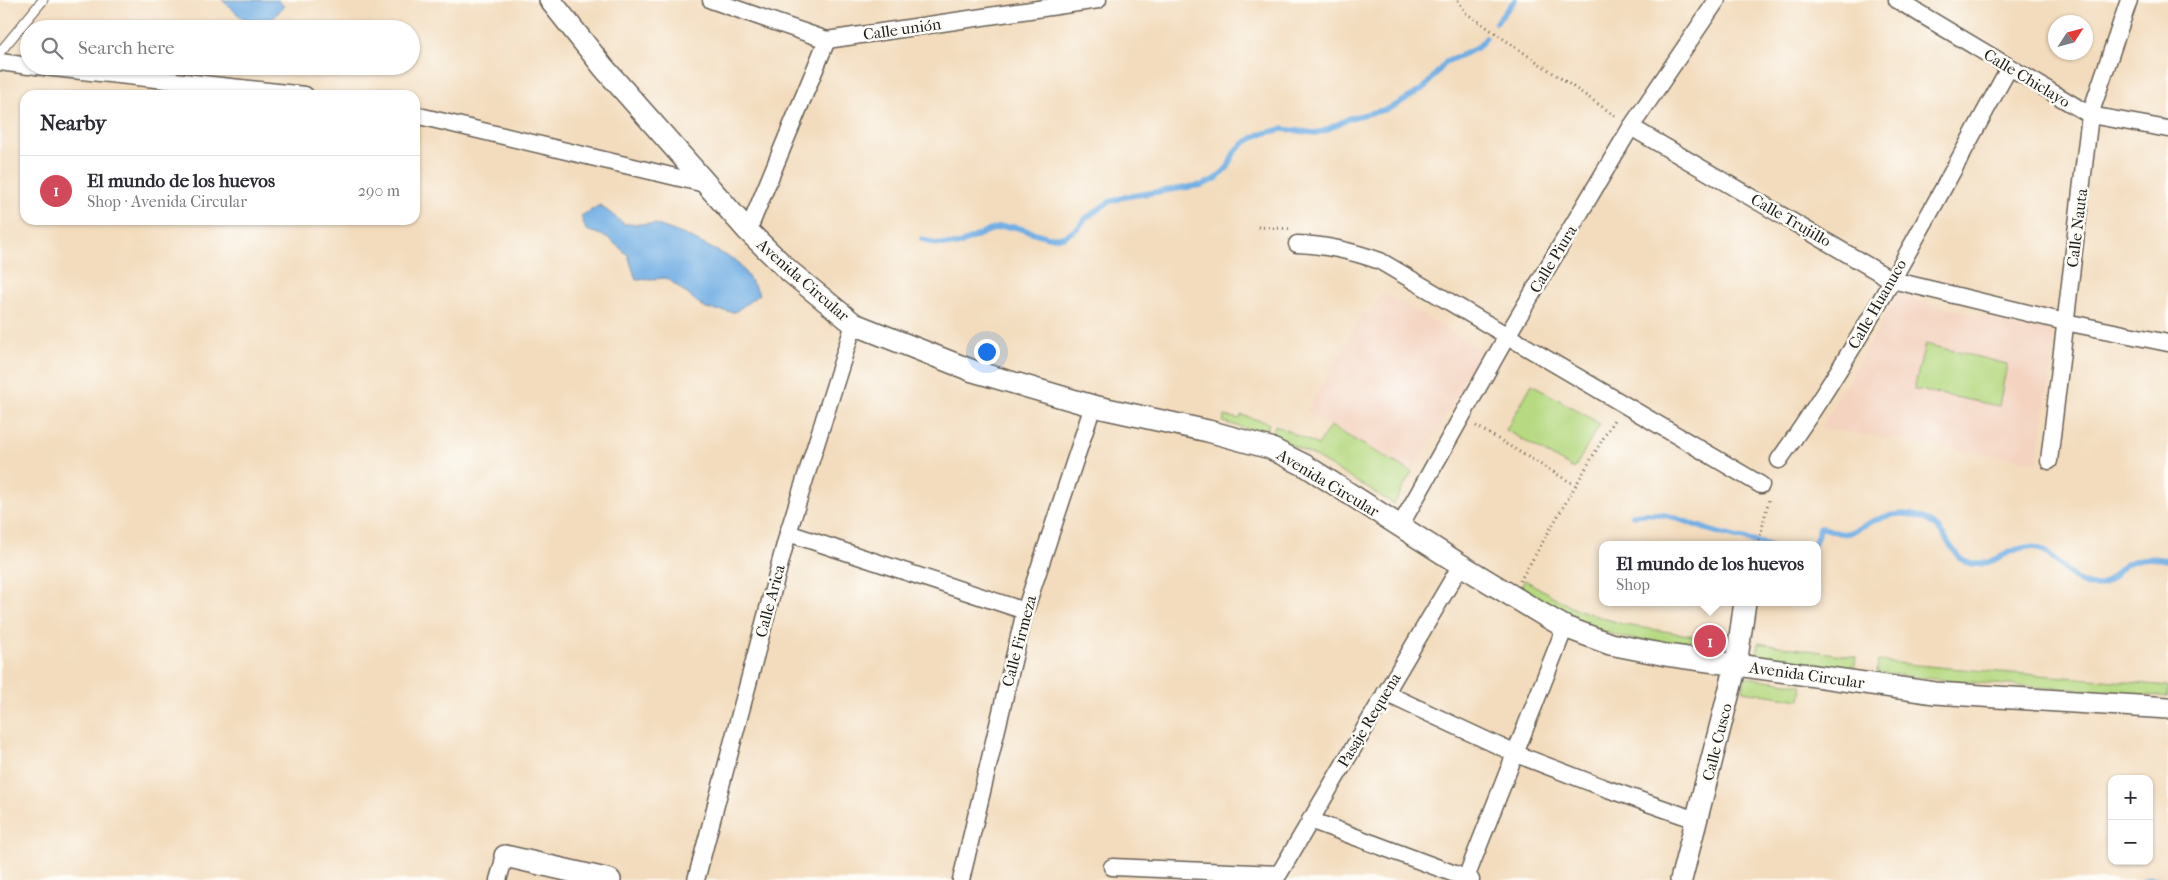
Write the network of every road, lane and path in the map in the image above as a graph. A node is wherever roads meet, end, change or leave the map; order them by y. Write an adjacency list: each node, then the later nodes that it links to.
1 (43, 0): 9 (lane)
2 (550, 0): 22 (street, Avenida Circular)
3 (711, 0): 11 (street, Calle unión)
4 (1098, 0): 11 (street, Calle unión)
5 (1458, 0): 20 (path)
6 (1717, 0): 20 (street, Calle Piura)
7 (1897, 0): 15 (street, Calle Chiclayo)
8 (2129, 0): 18 (street, Calle Nauta)
9 (26, 20)
10 (20, 28): 12 (lane)
11 (827, 40): 24 (street)
12 (0, 52)
13 (0, 62): 14 (street)
14 (20, 65)
15 (2009, 68): 18 (street, Calle Chiclayo); 26 (street, Calle Huanuco)
16 (119, 75): 17 (street)
17 (258, 90)
18 (2090, 115): 21 (street, Calle Chiclayo); 27 (street, Calle Nauta)
19 (420, 116): 22 (street)
20 (1631, 127): 26 (street, Calle Trujillo); 29 (street, Calle Piura)
21 (2168, 129)
22 (705, 184): 24 (street, Avenida Circular)
23 (1258, 227): 25 (path)
24 (748, 231): 28 (street, Avenida Circular)
25 (1297, 244): 29 (street)
26 (1892, 280): 27 (street, Calle Trujillo); 34 (street, Calle Huanuco)
27 (2066, 322): 30 (street, Calle Trujillo); 35 (street, Calle Nauta)
28 (854, 324): 31 (street, Avenida Circular); 39 (street, Calle Arica)
29 (1507, 336): 37 (street); 38 (street, Calle Piura)
30 (2168, 343)
31 (1093, 406): 38 (street, Avenida Circular); 44 (street, Calle Firmeza)
32 (1617, 414): 36 (path)
33 (1476, 426): 36 (path)
34 (1779, 460)
35 (2049, 461)
36 (1575, 485): 42 (path)
37 (1765, 490): 40 (path)
38 (1400, 526): 41 (street, Avenida Circular)
39 (788, 533): 44 (street); 57 (street, Calle Arica)
40 (1759, 541)
41 (1461, 565): 45 (street, Avenida Circular); 47 (street, Pasaje Requena)
42 (1518, 583)
43 (1745, 606): 46 (street, Calle Cusco)
44 (1025, 611): 58 (street, Calle Firmeza)
45 (1565, 627): 46 (street, Avenida Circular); 49 (street)
46 (1736, 665): 48 (street, Avenida Circular); 51 (street, Calle Cusco)
47 (1385, 693): 49 (street); 50 (street, Pasaje Requena)
48 (2168, 708)
49 (1516, 754): 51 (street); 54 (street)
50 (1310, 820): 53 (street, Pasaje Requena); 54 (street)
51 (1696, 820): 59 (street, Calle Cusco)
52 (505, 856): 55 (street); 56 (street)
53 (1112, 867)
54 (1468, 879)
55 (498, 880)
56 (610, 880)
57 (696, 880)
58 (961, 880)
59 (1681, 880)

